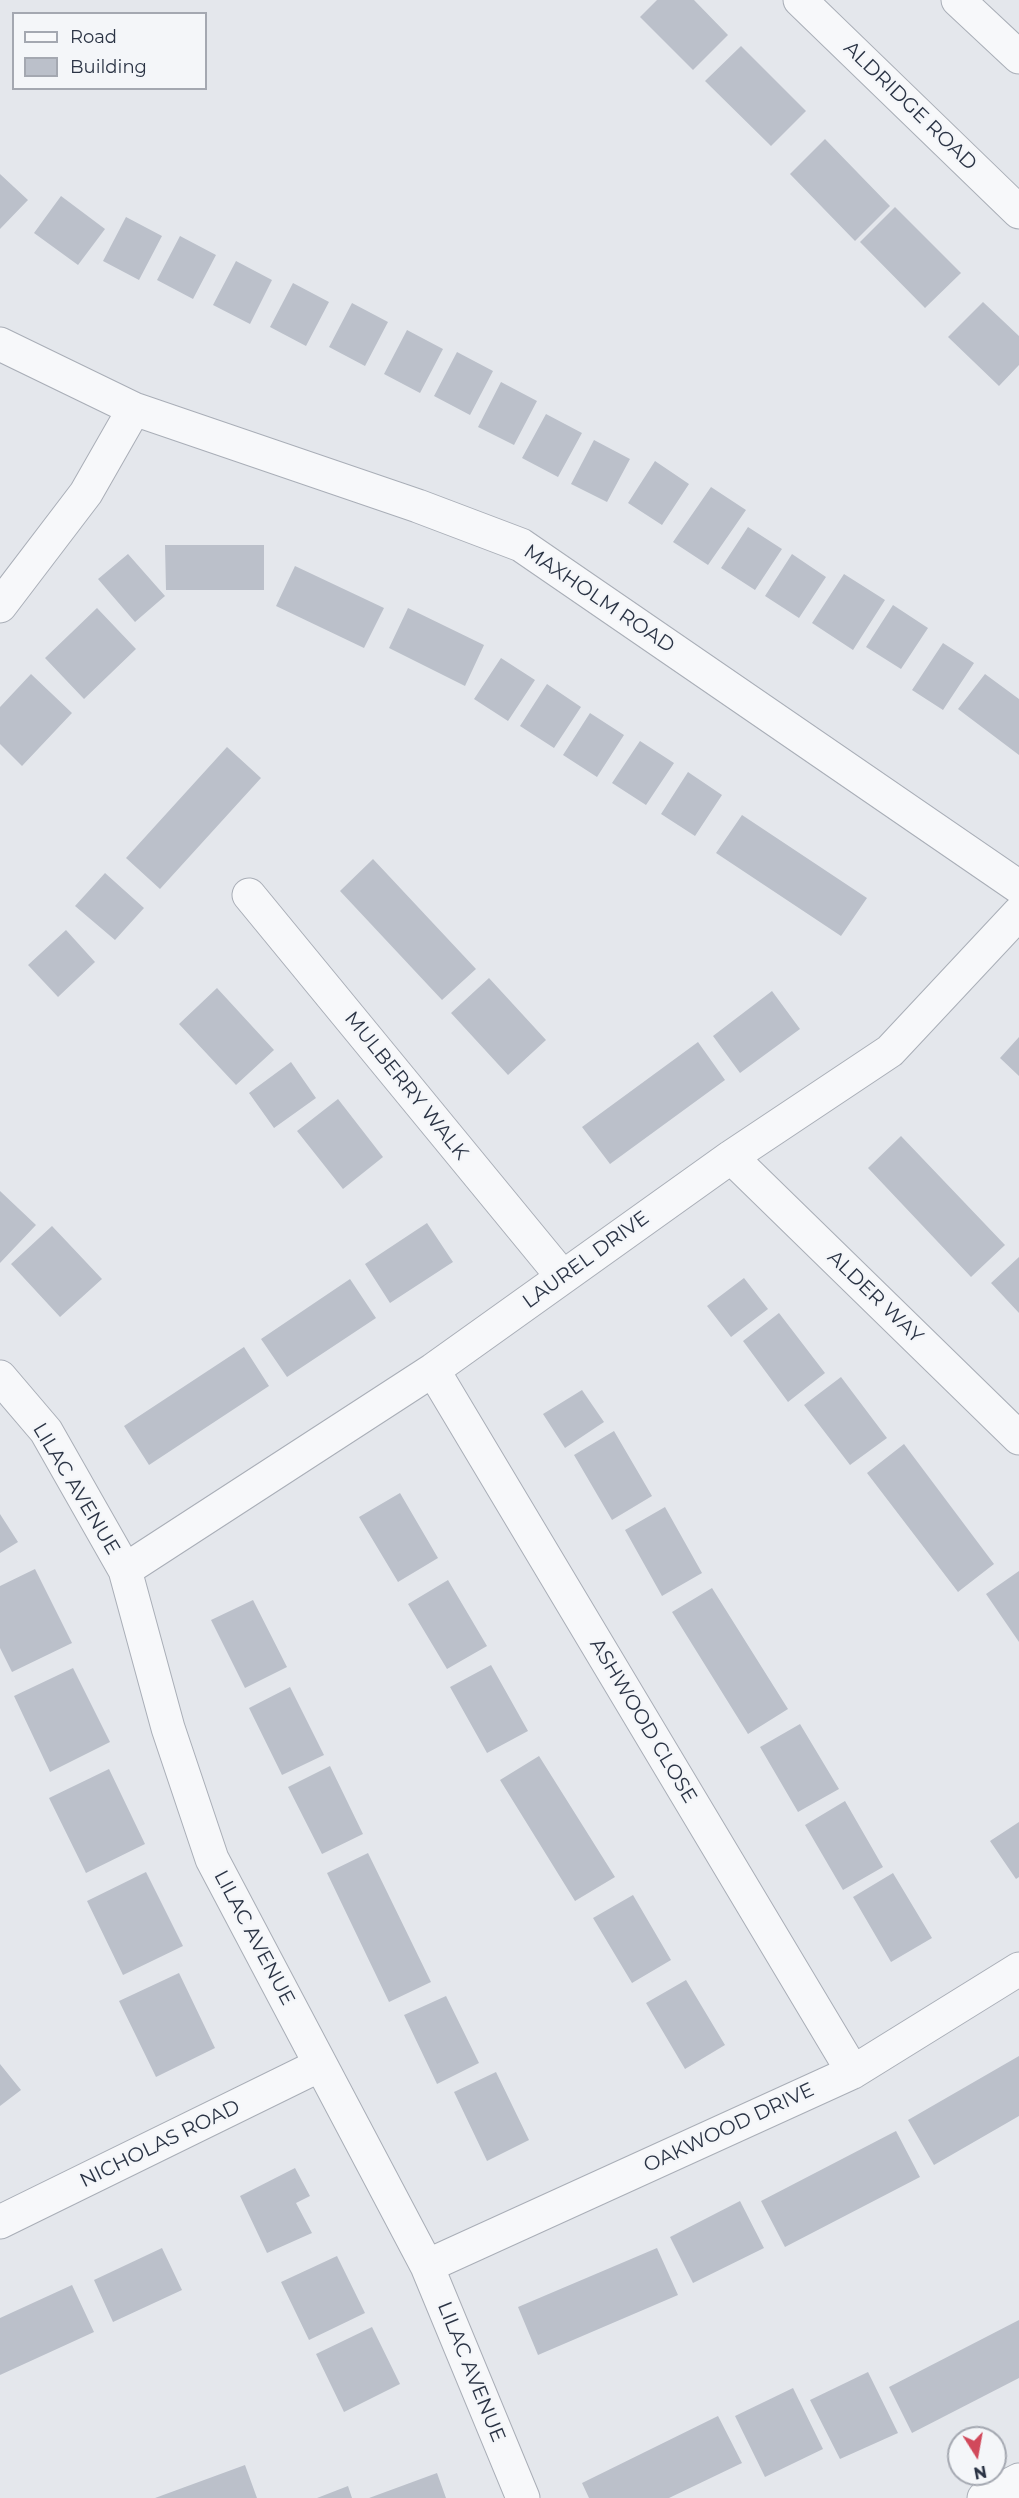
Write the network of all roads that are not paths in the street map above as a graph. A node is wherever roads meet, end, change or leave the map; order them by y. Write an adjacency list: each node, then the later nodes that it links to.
1 (800, 0): 4 (street, ALDRIDGE ROAD)
2 (958, 0): 3 (street)
3 (1019, 57)
4 (1019, 212)
5 (0, 344): 6 (street, MAXHOLM ROAD)
6 (134, 409): 7 (street); 8 (street, MAXHOLM ROAD)
7 (0, 606)
8 (1019, 887)
9 (249, 895): 12 (street, MULBERRY WALK)
10 (1019, 914): 11 (street, LAUREL DRIVE)
11 (731, 1157): 12 (street, LAUREL DRIVE); 15 (street, ALDER WAY)
12 (562, 1276): 13 (street, LAUREL DRIVE)
13 (434, 1370): 16 (street, LAUREL DRIVE); 19 (street, ASHWOOD CLOSE)
14 (0, 1377): 16 (street, LILAC AVENUE)
15 (1019, 1438)
16 (125, 1570): 18 (street, LILAC AVENUE)
17 (1019, 1969): 19 (street, OAKWOOD DRIVE)
18 (320, 2065): 20 (street, NICHOLAS ROAD); 21 (street, LILAC AVENUE)
19 (853, 2072): 21 (street, OAKWOOD DRIVE)
20 (0, 2223)
21 (427, 2266): 23 (street, LILAC AVENUE)
22 (1019, 2480): 24 (street)
23 (523, 2498)
24 (984, 2498)

